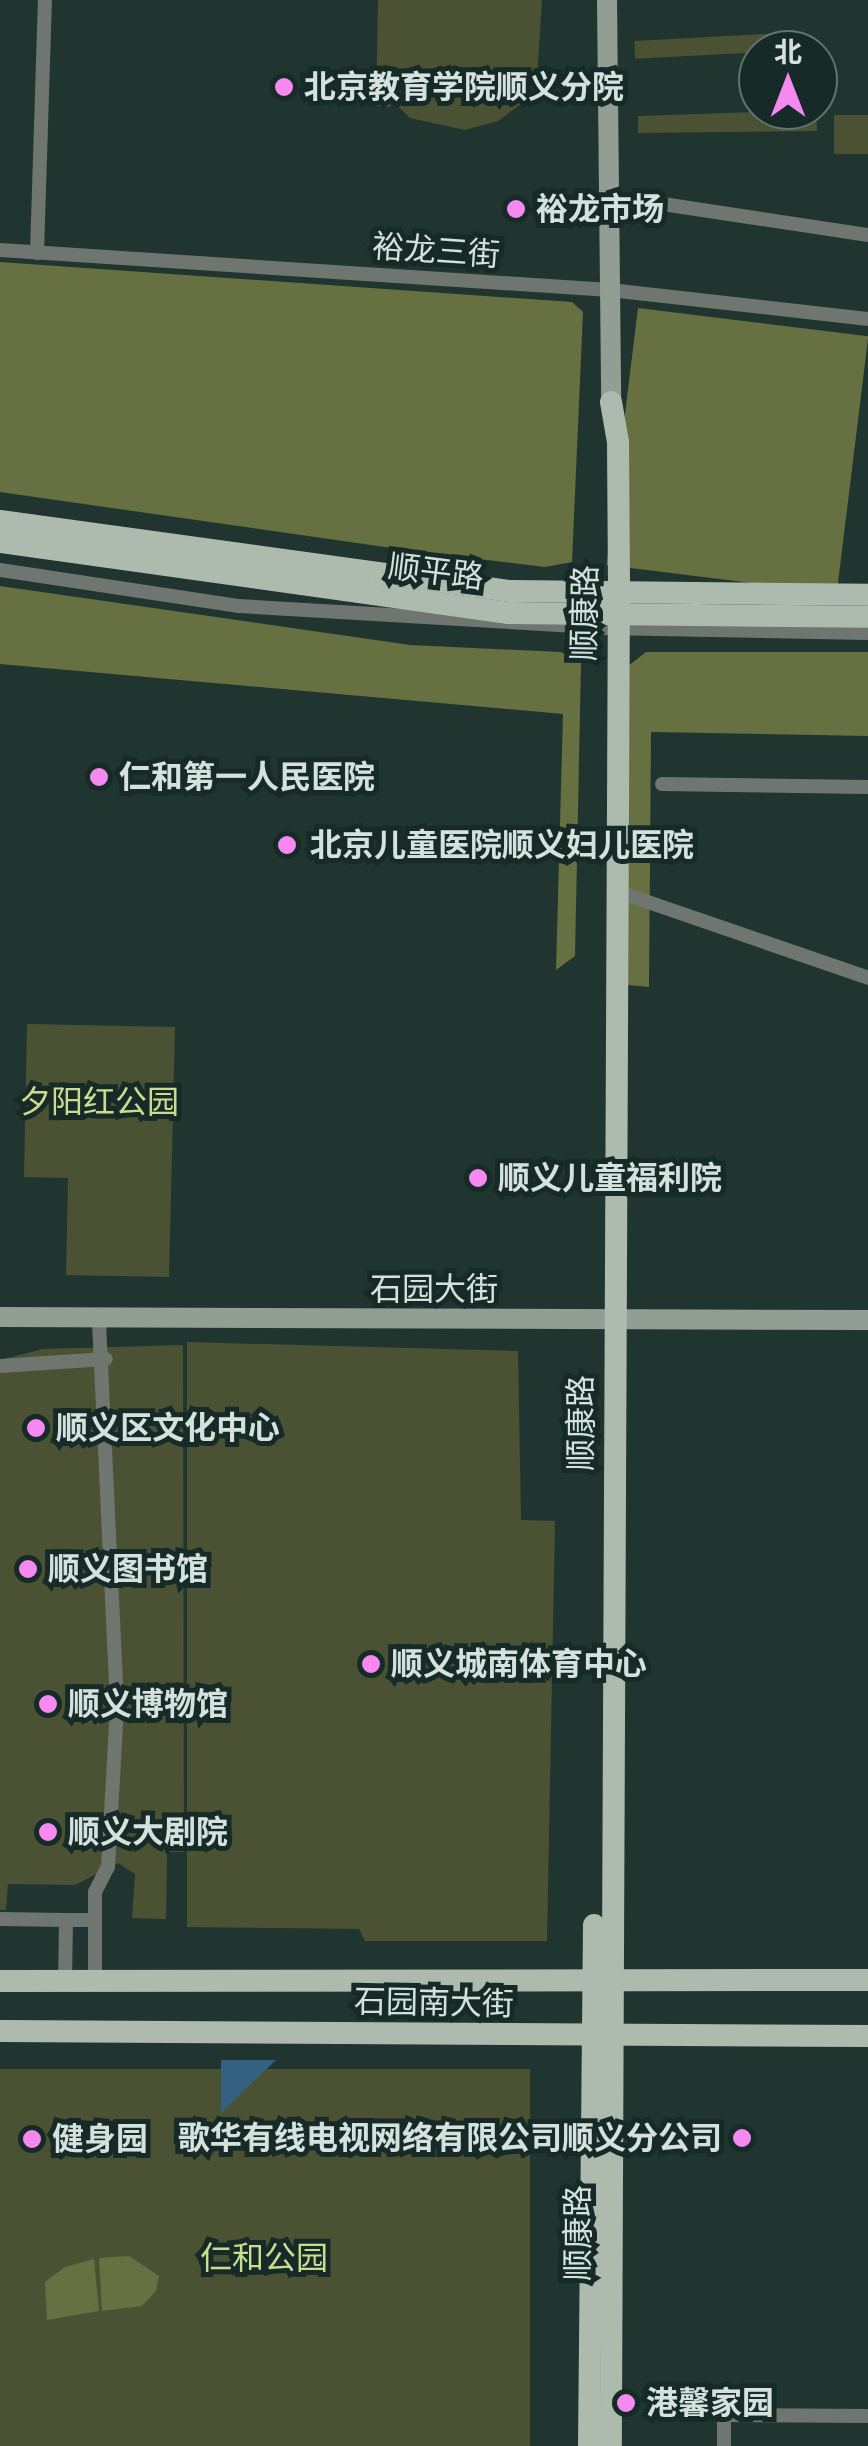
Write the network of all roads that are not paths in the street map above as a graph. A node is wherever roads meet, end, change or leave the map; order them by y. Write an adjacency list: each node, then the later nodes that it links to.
1 (45, 0): 6 (street)
2 (607, 0): 7 (street, 顺康路)
3 (643, 201): 4 (street)
4 (868, 236)
5 (0, 250): 6 (street, 裕龙三街)
6 (37, 253): 7 (street, 裕龙三街)
7 (610, 290): 8 (street, 裕龙三街); 9 (street, 顺康路)
8 (868, 319)
9 (610, 402): 14 (main road, 顺康路)
10 (0, 521): 14 (main road, 顺平路)
11 (0, 542): 14 (main road, 顺平路)
12 (0, 570): 14 (street)
13 (868, 596): 14 (main road, 顺平路)
14 (610, 613): 15 (main road, 顺平路); 16 (street); 19 (main road, 顺康路); 23 (main road, 顺康路)
15 (868, 617)
16 (868, 633)
17 (662, 784): 18 (street)
18 (868, 787)
19 (616, 891): 20 (street); 23 (main road, 顺康路)
20 (868, 978)
21 (0, 1317): 22 (street, 石园大街)
22 (97, 1318): 23 (street, 石园大街); 25 (street); 26 (street)
23 (607, 1319): 24 (street, 石园大街); 31 (main road, 顺康路)
24 (868, 1320)
25 (78, 1356): 26 (street); 27 (street)
26 (106, 1359): 30 (street)
27 (0, 1366)
28 (0, 1919): 29 (street)
29 (66, 1920): 30 (street); 34 (street)
30 (95, 1920): 35 (street)
31 (602, 1979): 33 (main road, 石园南大街); 35 (main road, 石园南大街); 38 (main road, 顺康路)
32 (0, 1980): 34 (main road, 石园南大街)
33 (868, 1980)
34 (64, 1981): 35 (main road, 石园南大街)
35 (95, 1981)
36 (0, 2031): 38 (main road, 石园南大街)
37 (868, 2036): 38 (main road, 石园南大街)
38 (602, 2037): 40 (main road, 顺康路); 41 (main road, 顺康路)
39 (868, 2416): 42 (street)
40 (590, 2446)
41 (611, 2446)
42 (724, 2446)

